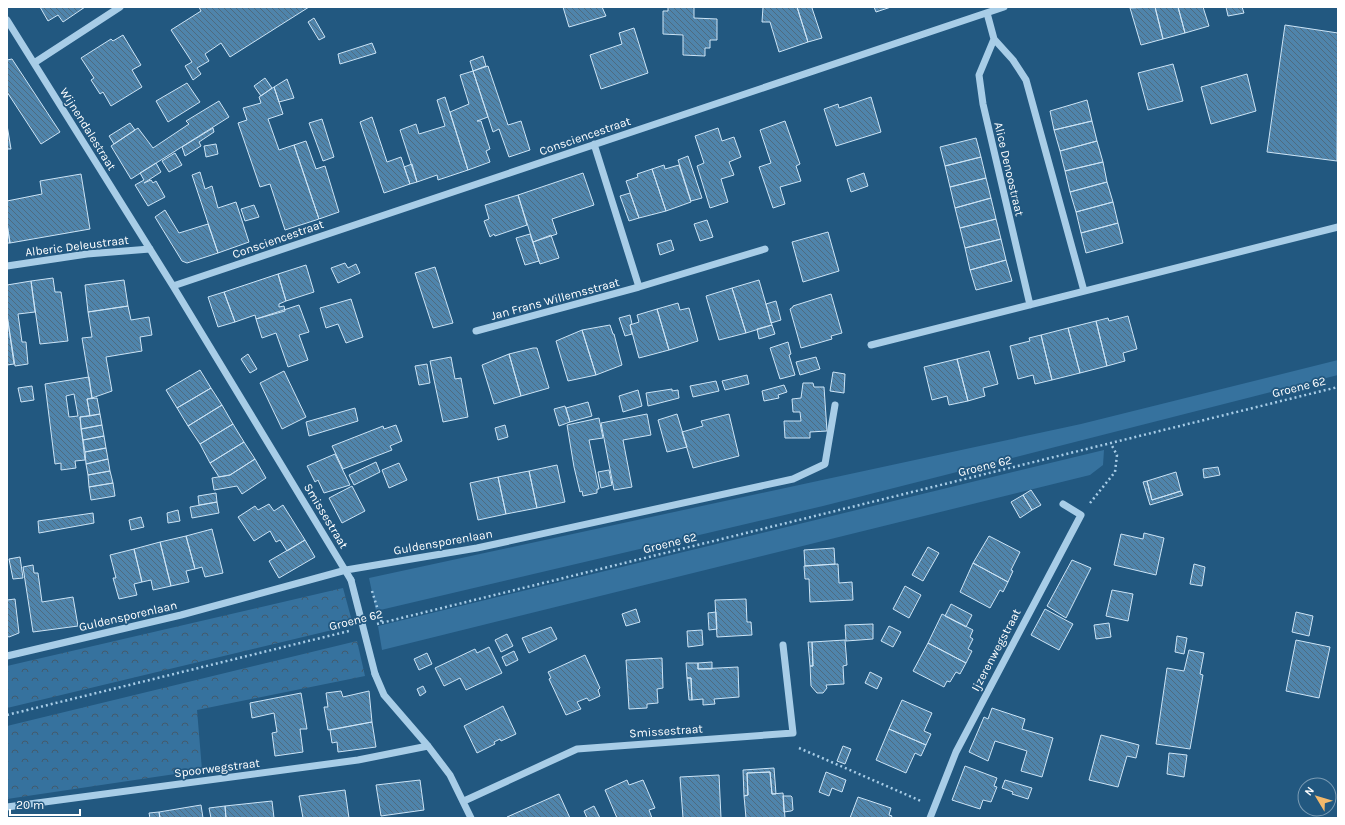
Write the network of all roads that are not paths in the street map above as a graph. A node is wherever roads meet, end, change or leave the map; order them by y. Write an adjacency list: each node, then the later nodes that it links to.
1 (120, 7): 6 (street)
2 (1004, 7): 3 (street, Consciencestraat)
3 (987, 13): 5 (street); 7 (street, Consciencestraat)
4 (7, 20): 6 (street, Wijnendalestraat)
5 (994, 39): 14 (street); 15 (street, Alice Denoostraat)
6 (34, 63): 9 (street, Wijnendalestraat)
7 (594, 144): 12 (street, Consciencestraat); 13 (street, Jan Frans Willemsstraat)
8 (1338, 227): 14 (street)
9 (150, 249): 11 (street, Alberic Deleustraat); 12 (street, Smissestraat)
10 (765, 249): 13 (street, Jan Frans Willemsstraat)
11 (7, 266)
12 (173, 286): 20 (street, Smissestraat)
13 (639, 287): 16 (street, Jan Frans Willemsstraat)
14 (1084, 291): 15 (street)
15 (1030, 305): 17 (street)
16 (476, 331)
17 (871, 345)
18 (835, 405): 20 (street, Guldensporenlaan)
19 (1063, 504): 27 (street, Ijzerenwegstraat)
20 (346, 570): 22 (street, Guldensporenlaan); 23 (street, Smissestraat, bridge)
21 (783, 645): 24 (street, Smissestraat)
22 (7, 656)
23 (428, 746): 24 (street, Smissestraat); 25 (street, Spoorwegstraat)
24 (464, 801): 26 (street, Smissestraat)
25 (7, 807)
26 (471, 818)
27 (930, 818)

